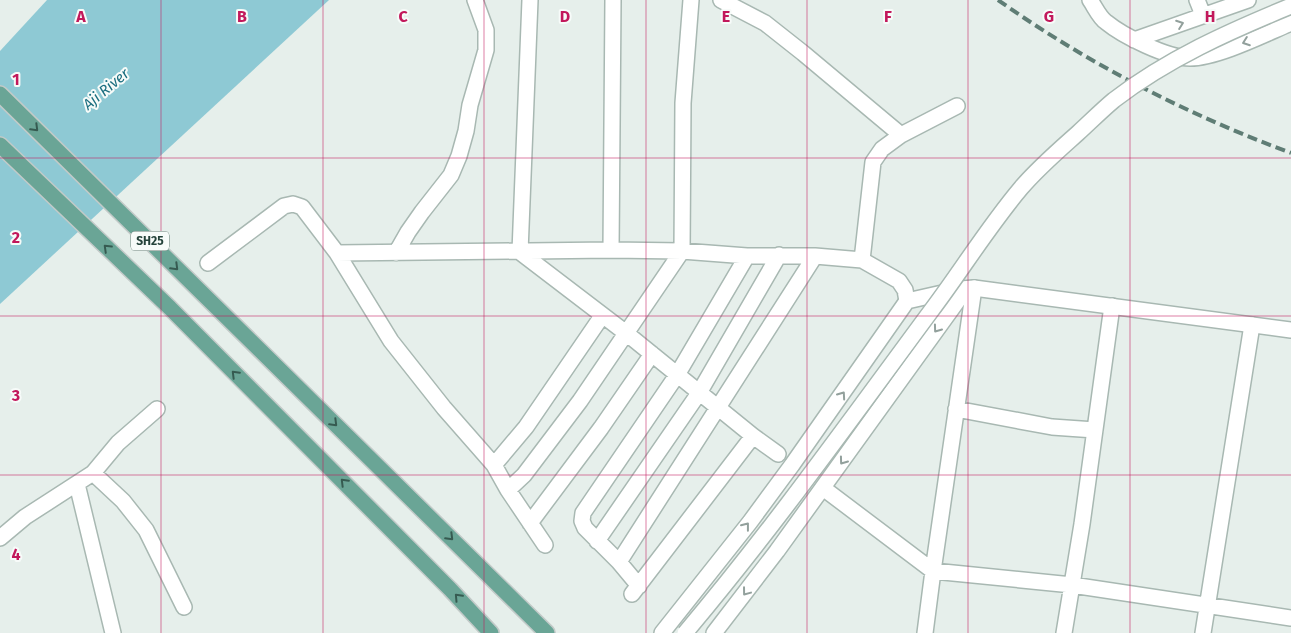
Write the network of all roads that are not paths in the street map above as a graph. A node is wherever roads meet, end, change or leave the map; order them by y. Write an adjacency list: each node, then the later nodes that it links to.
1 (475, 0): 20 (street)
2 (530, 0): 19 (street)
3 (613, 0): 17 (street)
4 (691, 0): 18 (street)
5 (721, 0): 15 (street)
6 (1090, 0): 12 (street)
7 (1197, 0): 10 (street)
8 (1248, 0): 10 (street)
9 (1291, 6): 62 (street, bridge)
10 (1204, 15): 12 (street, one-way to 10)
11 (1291, 23): 12 (street, one-way to 12)
12 (1134, 40)
13 (0, 94): 60 (main road, SH25, one-way to 60)
14 (957, 106): 15 (street)
15 (901, 135): 25 (street)
16 (0, 145): 59 (main road, SH25, one-way to 16)
17 (611, 250): 18 (street); 19 (street)
18 (682, 251): 23 (street); 33 (street)
19 (520, 252): 20 (street); 30 (street)
20 (396, 253): 21 (street)
21 (337, 254): 26 (street); 43 (street)
22 (779, 255): 23 (street); 24 (street); 36 (street)
23 (747, 256): 35 (street)
24 (815, 256): 25 (street); 37 (street)
25 (862, 260): 28 (street)
26 (208, 263)
27 (970, 289): 28 (street); 29 (street); 39 (street); 46 (street, one-way to 46)
28 (907, 301): 61 (street, one-way to 28)
29 (1112, 306): 31 (street); 40 (street)
30 (602, 316): 33 (street); 43 (street)
31 (1252, 325): 32 (street); 55 (street)
32 (1291, 330)
33 (626, 333): 34 (street); 47 (street)
34 (652, 354): 35 (street); 48 (street)
35 (676, 375): 36 (street); 50 (street)
36 (699, 393): 37 (street); 50 (street)
37 (719, 408): 41 (street); 52 (street)
38 (157, 409): 44 (street)
39 (956, 409): 40 (street); 53 (street)
40 (1095, 430): 54 (street)
41 (753, 436): 42 (street); 52 (street)
42 (778, 454)
43 (494, 465): 47 (street)
44 (93, 473): 45 (street); 56 (street)
45 (77, 484): 49 (street); 58 (street)
46 (823, 488): 53 (street); 63 (street, one-way to 63)
47 (508, 490): 48 (street)
48 (530, 523): 51 (street)
49 (0, 538)
50 (597, 541): 52 (street)
51 (545, 545)
52 (619, 562)
53 (933, 571): 54 (street); 64 (street)
54 (1072, 585): 55 (street); 65 (street)
55 (1207, 606): 57 (street); 66 (street)
56 (184, 607)
57 (1291, 618)
58 (113, 633)
59 (491, 633)
60 (547, 633)
61 (662, 633)
62 (685, 633)
63 (714, 633)
64 (926, 633)
65 (1064, 633)
66 (1202, 633)

